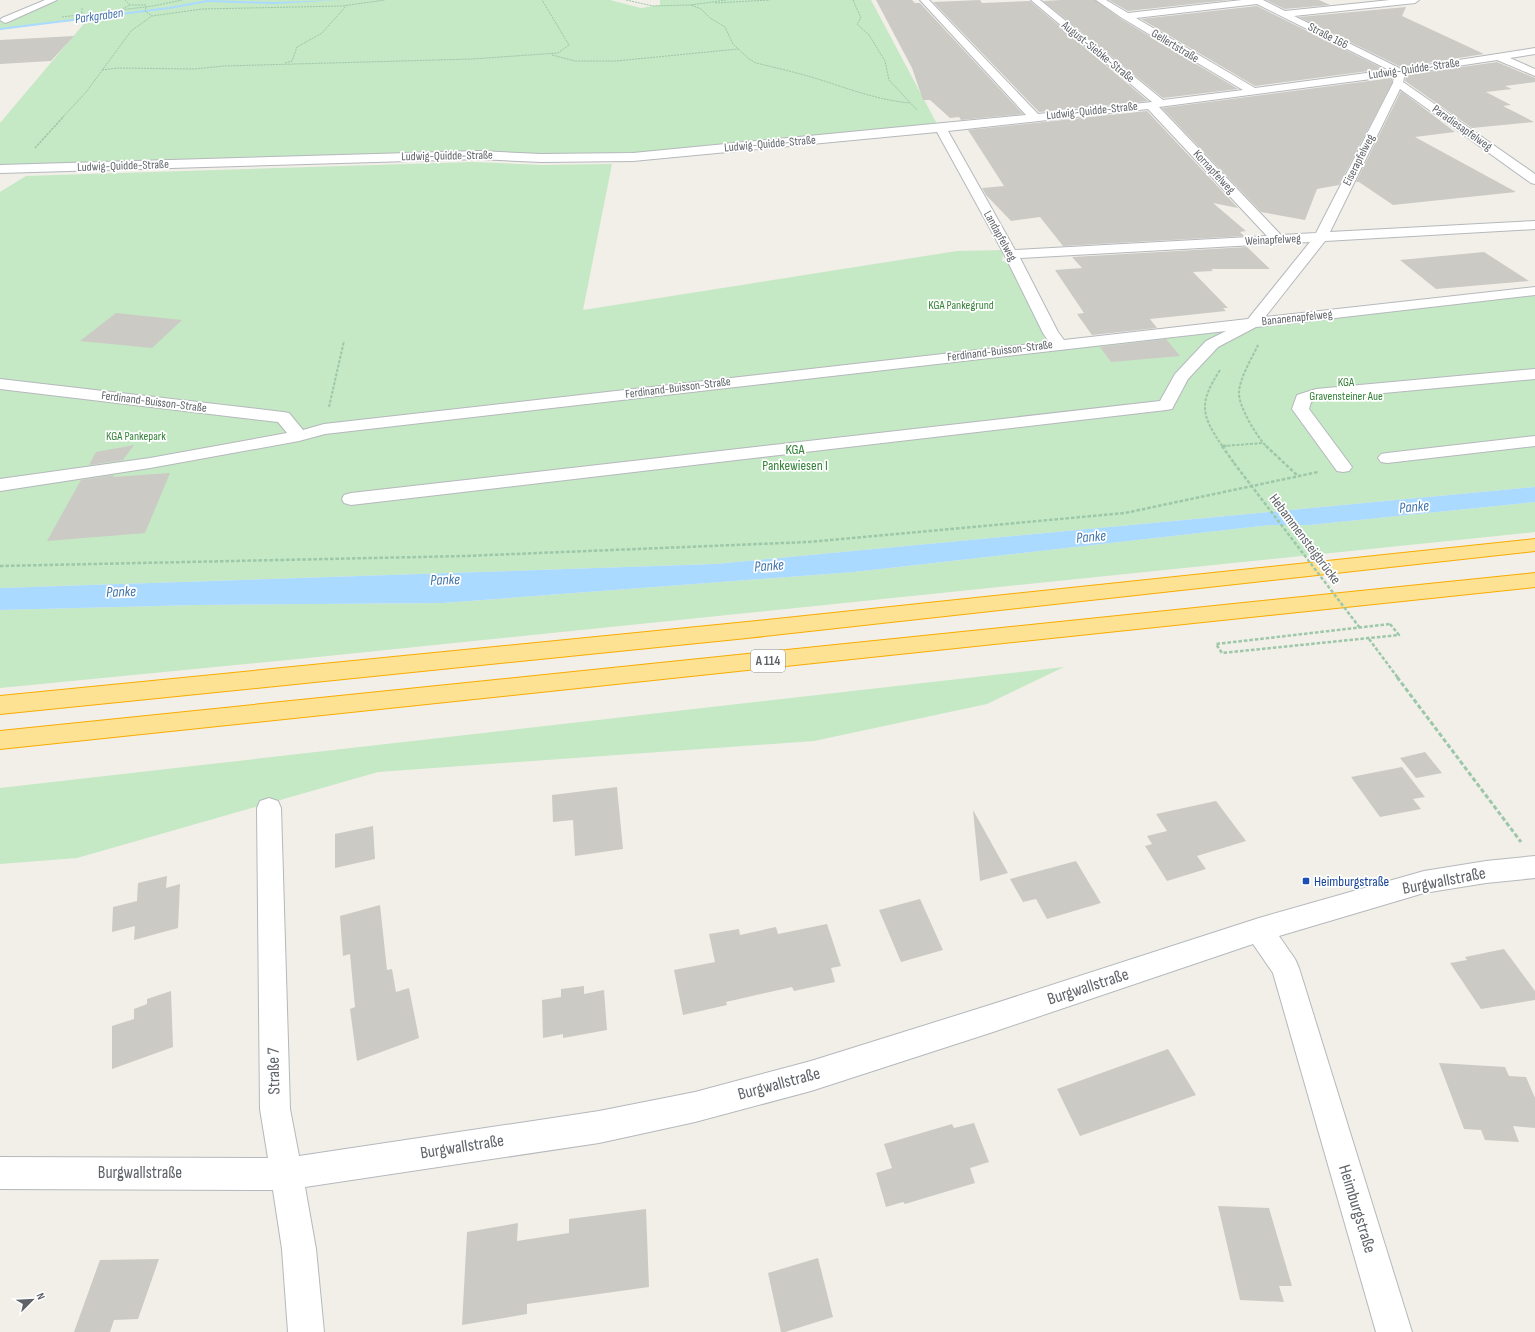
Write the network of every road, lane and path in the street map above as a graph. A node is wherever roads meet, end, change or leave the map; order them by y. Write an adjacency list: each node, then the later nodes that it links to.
1 (54, 0): 27 (street)
2 (125, 0): 15 (path)
3 (182, 0): 18 (path)
4 (385, 0): 16 (path)
5 (542, 0): 30 (path)
6 (626, 0): 17 (path)
7 (726, 0): 17 (path)
8 (770, 0): 17 (path)
9 (853, 0): 37 (path)
10 (924, 0): 39 (street)
11 (1035, 0): 38 (street, August-Siebke-Straße)
12 (1100, 0): 25 (street, Gellertstraße)
13 (1257, 0): 22 (street, Straße 166); 25 (street)
14 (1415, 0): 22 (street)
15 (130, 5): 18 (path); 21 (path)
16 (347, 5): 24 (path); 32 (path)
17 (691, 5): 28 (path)
18 (153, 6): 19 (path)
19 (146, 7): 21 (path); 24 (path)
20 (82, 8): 23 (path)
21 (118, 10): 23 (path)
22 (1283, 14): 35 (street, Straße 166)
23 (82, 15): 26 (path)
24 (152, 16): 33 (path)
25 (1125, 16): 36 (street, Gellertstraße)
26 (60, 17)
27 (5, 20)
28 (738, 49): 30 (path); 37 (path)
29 (1535, 51): 31 (street, Ludwig-Quidde-Straße)
30 (548, 54): 32 (path)
31 (1499, 57): 34 (street); 35 (street, Ludwig-Quidde-Straße)
32 (279, 65): 33 (path)
33 (102, 70): 41 (path)
34 (1535, 73)
35 (1399, 78): 36 (street, Ludwig-Quidde-Straße); 42 (street, Paradiesapfelweg); 44 (street, Eiserapfelweg)
36 (1252, 92): 38 (street, Ludwig-Quidde-Straße)
37 (910, 103): 40 (path)
38 (1156, 104): 39 (street, Ludwig-Quidde-Straße); 45 (street, Kornapfelweg)
39 (1034, 118): 40 (street, Ludwig-Quidde-Straße)
40 (938, 129): 41 (street, Ludwig-Quidde-Straße); 46 (street, Landapfelweg)
41 (5, 169)
42 (1535, 180)
43 (1535, 226): 44 (street, Weinapfelweg)
44 (1320, 238): 45 (street, Weinapfelweg); 48 (street, Eiserapfelweg)
45 (1277, 239): 46 (street, Weinapfelweg)
46 (1011, 254): 50 (street, Landapfelweg)
47 (1535, 291): 48 (street, Bananenapfelweg)
48 (1253, 323): 50 (street, Bananenapfelweg); 57 (path); 63 (street)
49 (344, 341): 54 (path)
50 (1059, 344): 54 (street, Ferdinand-Buisson-Straße)
51 (1224, 365): 58 (path, Hebammensteigbrücke)
52 (1535, 374): 60 (street)
53 (0, 384): 55 (street, Ferdinand-Buisson-Straße)
54 (324, 429): 55 (street, Ferdinand-Buisson-Straße)
55 (298, 436): 62 (street, Ferdinand-Buisson-Straße)
56 (1535, 441): 59 (street)
57 (1263, 443): 58 (path); 61 (path)
58 (1223, 446): 67 (path, Hebammensteigbrücke, bridge)
59 (1387, 458)
60 (1343, 467): 61 (path)
61 (1298, 476): 65 (path)
62 (0, 485)
63 (351, 499)
64 (1535, 545): 69 (highway, A 114)
65 (0, 566)
66 (1535, 580): 70 (highway, A 114)
67 (1360, 628): 68 (path); 68 (path)
68 (1369, 639): 72 (path)
69 (0, 705)
70 (0, 740)
71 (269, 808): 75 (street, Straße 7)
72 (1530, 858): 73 (street, Burgwallstraße)
73 (1259, 930): 75 (street, Burgwallstraße); 77 (street, Heimburgstraße)
74 (0, 1173): 75 (street, Burgwallstraße)
75 (285, 1174): 76 (street, Straße 7)
76 (306, 1332)
77 (1394, 1332)

